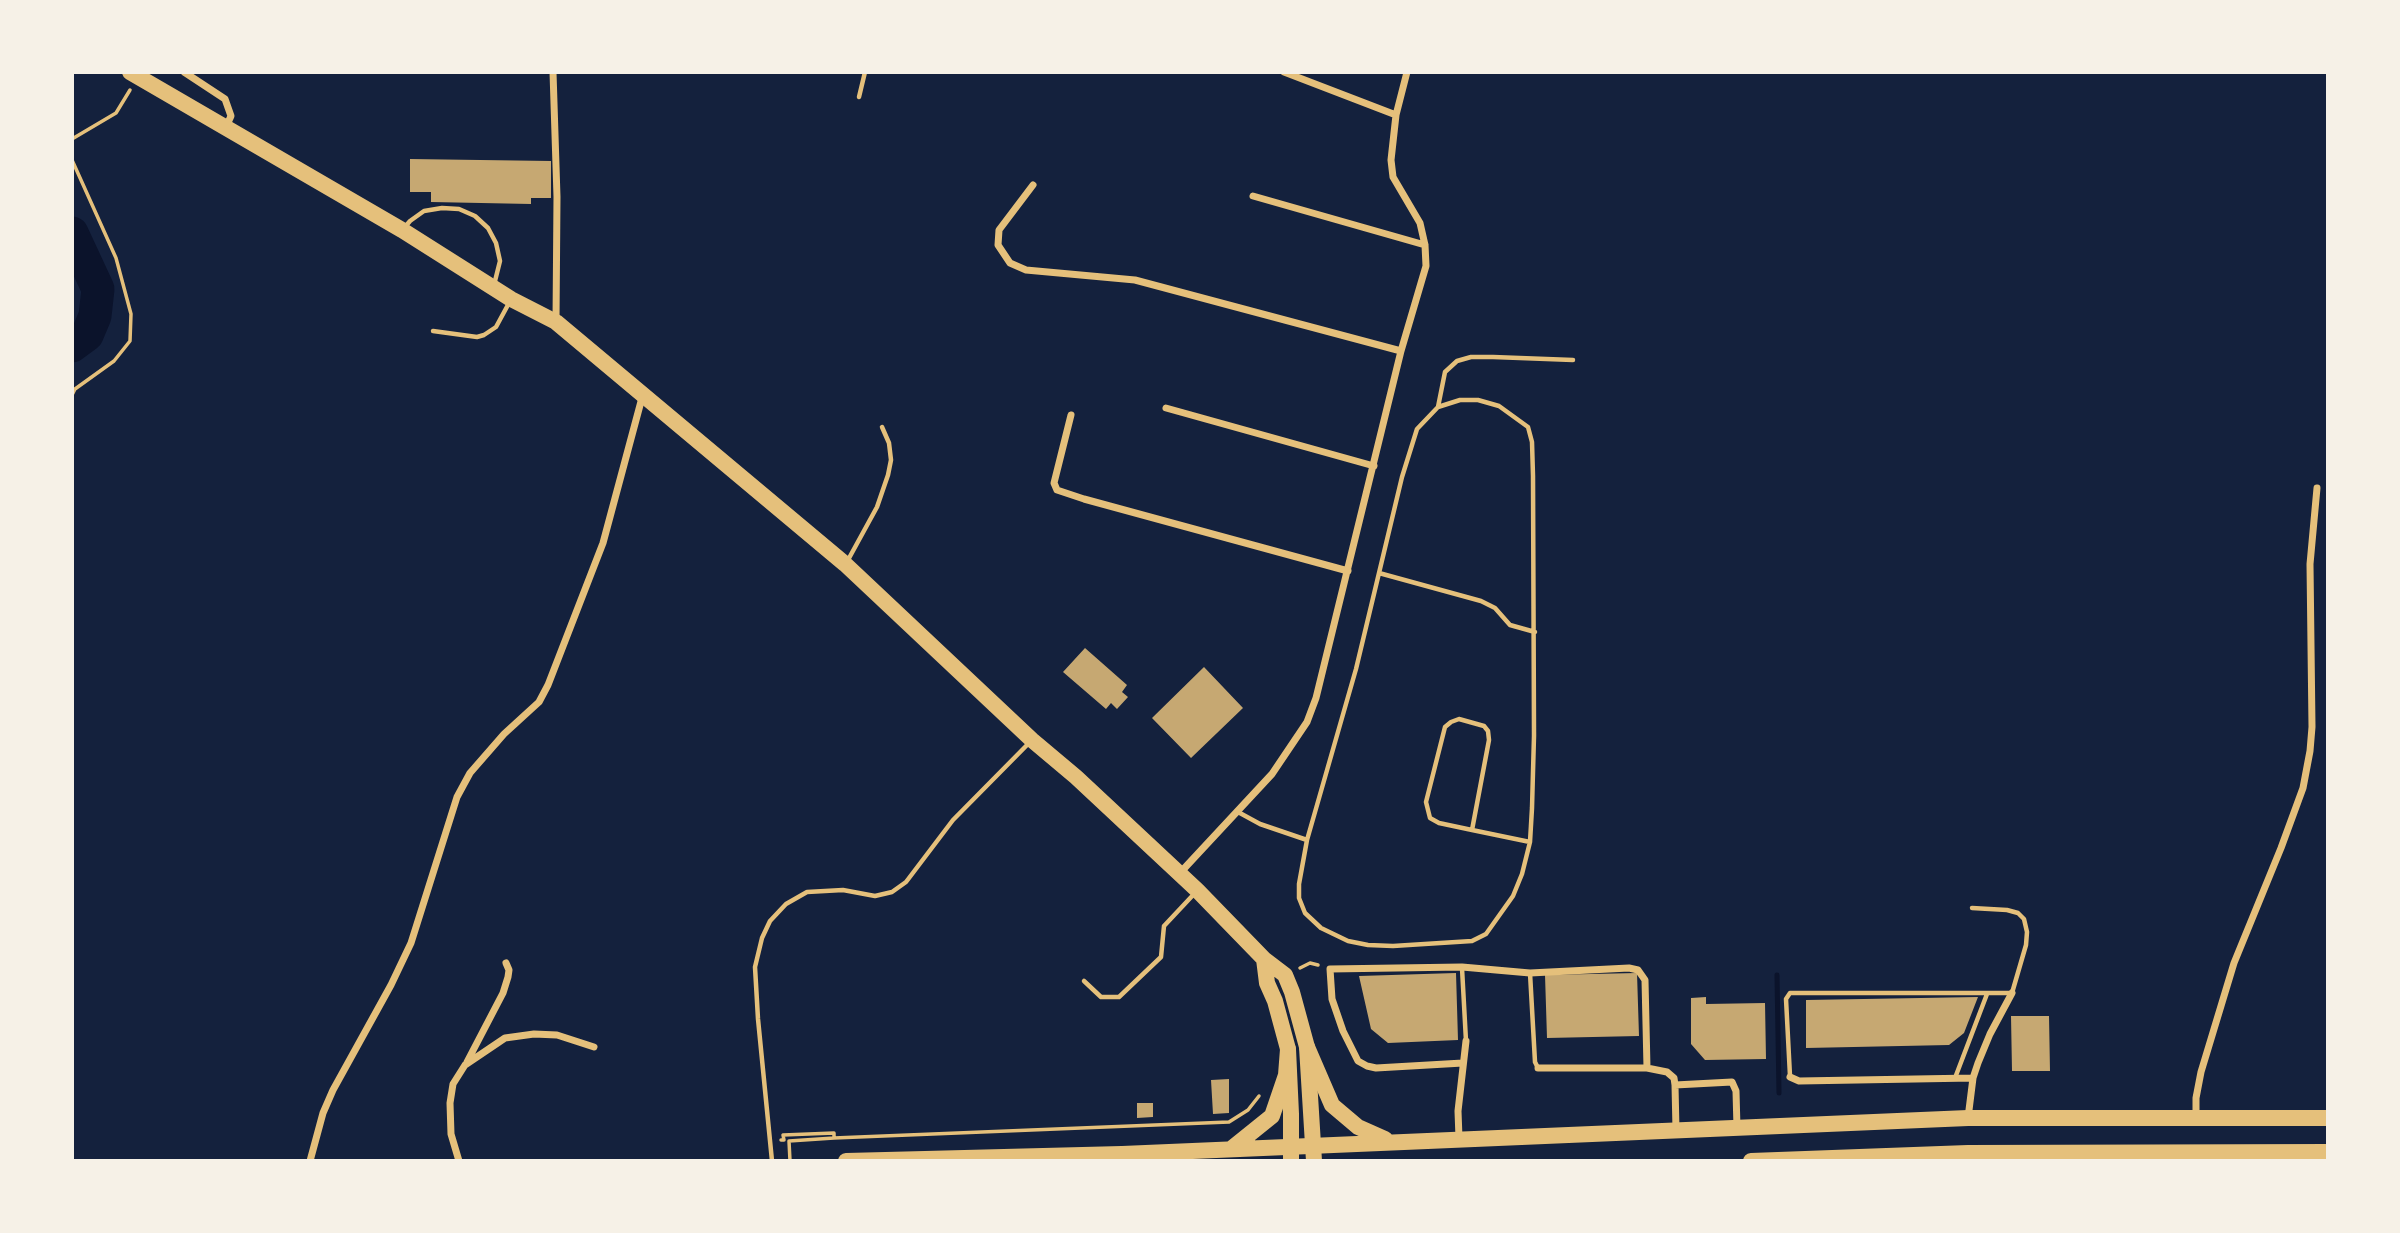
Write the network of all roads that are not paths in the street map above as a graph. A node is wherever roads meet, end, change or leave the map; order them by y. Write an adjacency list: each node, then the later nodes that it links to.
1 (184, 72): 9 (street)
2 (553, 72): 16 (street)
3 (865, 72): 7 (lane)
4 (1284, 72): 8 (street)
5 (1406, 72): 8 (street)
6 (134, 74): 9 (main road)
7 (859, 97)
8 (1396, 115): 13 (street)
9 (225, 128): 12 (main road)
10 (1033, 186): 18 (street)
11 (1253, 196): 13 (street)
12 (402, 230): 14 (main road); 14 (lane)
13 (1425, 245): 18 (street)
14 (493, 288): 15 (main road)
15 (511, 299): 16 (main road); 17 (lane)
16 (556, 322): 20 (main road)
17 (433, 331)
18 (1401, 351): 25 (street)
19 (1573, 360): 21 (lane)
20 (643, 394): 27 (main road); 71 (street)
21 (1438, 407): 29 (lane); 30 (lane)
22 (1166, 408): 25 (street)
23 (1071, 415): 28 (street)
24 (882, 427): 27 (lane)
25 (1374, 466): 28 (street)
26 (2317, 488): 58 (street)
27 (845, 564): 31 (main road)
28 (1348, 571): 32 (street)
29 (1379, 573): 30 (lane); 34 (lane)
30 (1535, 632): 35 (lane)
31 (1032, 740): 36 (main road); 73 (lane)
32 (1238, 812): 34 (lane); 36 (street)
33 (1472, 830): 33 (lane); 35 (lane)
34 (1307, 840): 35 (lane)
35 (1530, 842)
36 (1178, 874): 37 (main road)
37 (1197, 890): 39 (main road); 43 (lane)
38 (1972, 908): 44 (lane)
39 (1264, 959): 48 (main road); 49 (main road)
40 (506, 963): 51 (street)
41 (1462, 967): 42 (street); 46 (lane); 50 (street)
42 (1530, 973): 52 (lane); 53 (street)
43 (1084, 981)
44 (2012, 993): 45 (lane); 55 (street)
45 (1987, 994): 54 (lane); 56 (lane)
46 (1466, 1041): 50 (street)
47 (594, 1047): 51 (street)
48 (1307, 1047): 64 (main road); 67 (main road)
49 (1288, 1049): 65 (main road); 66 (main road)
50 (1463, 1063): 63 (street)
51 (465, 1065): 72 (street)
52 (1538, 1068): 53 (street)
53 (1647, 1068): 57 (street)
54 (1790, 1077): 56 (street)
55 (1973, 1078): 56 (street); 59 (street)
56 (1955, 1079)
57 (1675, 1085): 61 (street); 62 (street)
58 (2196, 1116): 59 (main road); 60 (main road)
59 (1968, 1118): 61 (main road)
60 (2328, 1118)
61 (1737, 1128): 62 (main road)
62 (1676, 1130): 63 (main road)
63 (1459, 1139): 64 (main road)
64 (1393, 1142): 67 (main road)
65 (1231, 1149): 66 (main road); 74 (main road)
66 (1291, 1153): 67 (main road)
67 (1314, 1153)
68 (2328, 1153): 69 (main road)
69 (2174, 1157): 70 (main road)
70 (2033, 1158): 75 (main road)
71 (310, 1161)
72 (459, 1161)
73 (772, 1161)
74 (846, 1161)
75 (1751, 1161)

